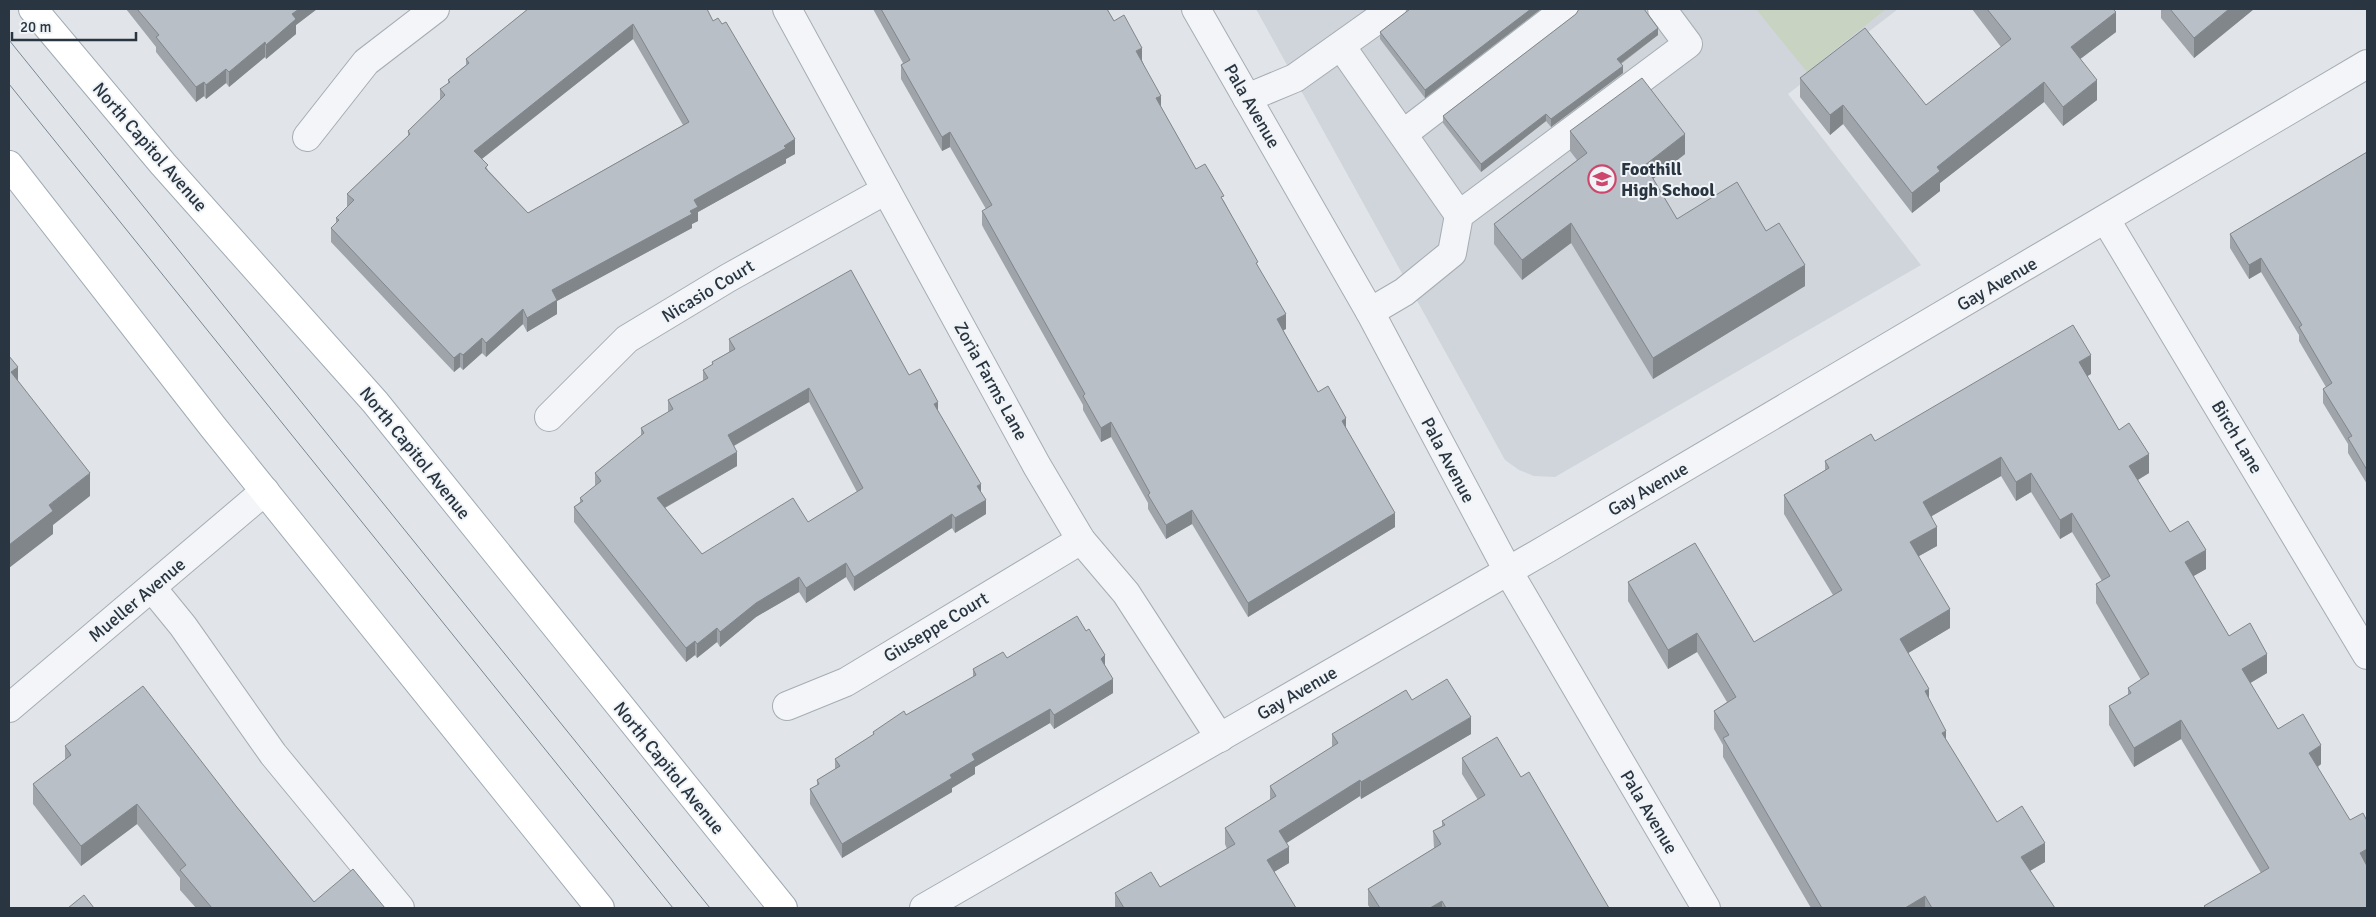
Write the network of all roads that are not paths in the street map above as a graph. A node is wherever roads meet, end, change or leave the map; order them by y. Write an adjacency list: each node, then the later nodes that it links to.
1 (33, 9): 29 (main road, North Capitol Avenue)
2 (435, 9): 12 (street)
3 (787, 9): 14 (street, Zoria Farms Lane)
4 (1196, 9): 10 (street, Pala Avenue)
5 (1392, 9): 8 (street)
6 (1566, 9): 11 (street)
7 (1662, 9): 15 (street)
8 (1341, 46): 10 (street); 11 (street)
9 (2367, 64): 16 (street, Gay Avenue)
10 (1247, 98): 17 (street, Pala Avenue)
11 (1402, 134): 15 (street)
12 (307, 137)
13 (9, 165): 19 (main road)
14 (886, 190): 18 (street, Nicasio Court); 20 (street, Zoria Farms Lane)
15 (1459, 216): 17 (street)
16 (2106, 220): 21 (street, Gay Avenue); 23 (street, Birch Lane)
17 (1370, 312): 21 (street, Pala Avenue)
18 (549, 417)
19 (265, 491): 22 (street, Mueller Avenue); 28 (main road)
20 (1081, 540): 24 (street, Giuseppe Court); 26 (street, Zoria Farms Lane)
21 (1508, 571): 26 (street, Gay Avenue); 31 (street, Pala Avenue)
22 (152, 588): 25 (street, Mueller Avenue); 27 (street)
23 (2367, 655)
24 (787, 706)
25 (9, 708)
26 (1220, 738): 30 (street, Gay Avenue)
27 (400, 908)
28 (600, 908)
29 (782, 908)
30 (924, 908)
31 (1706, 908)

